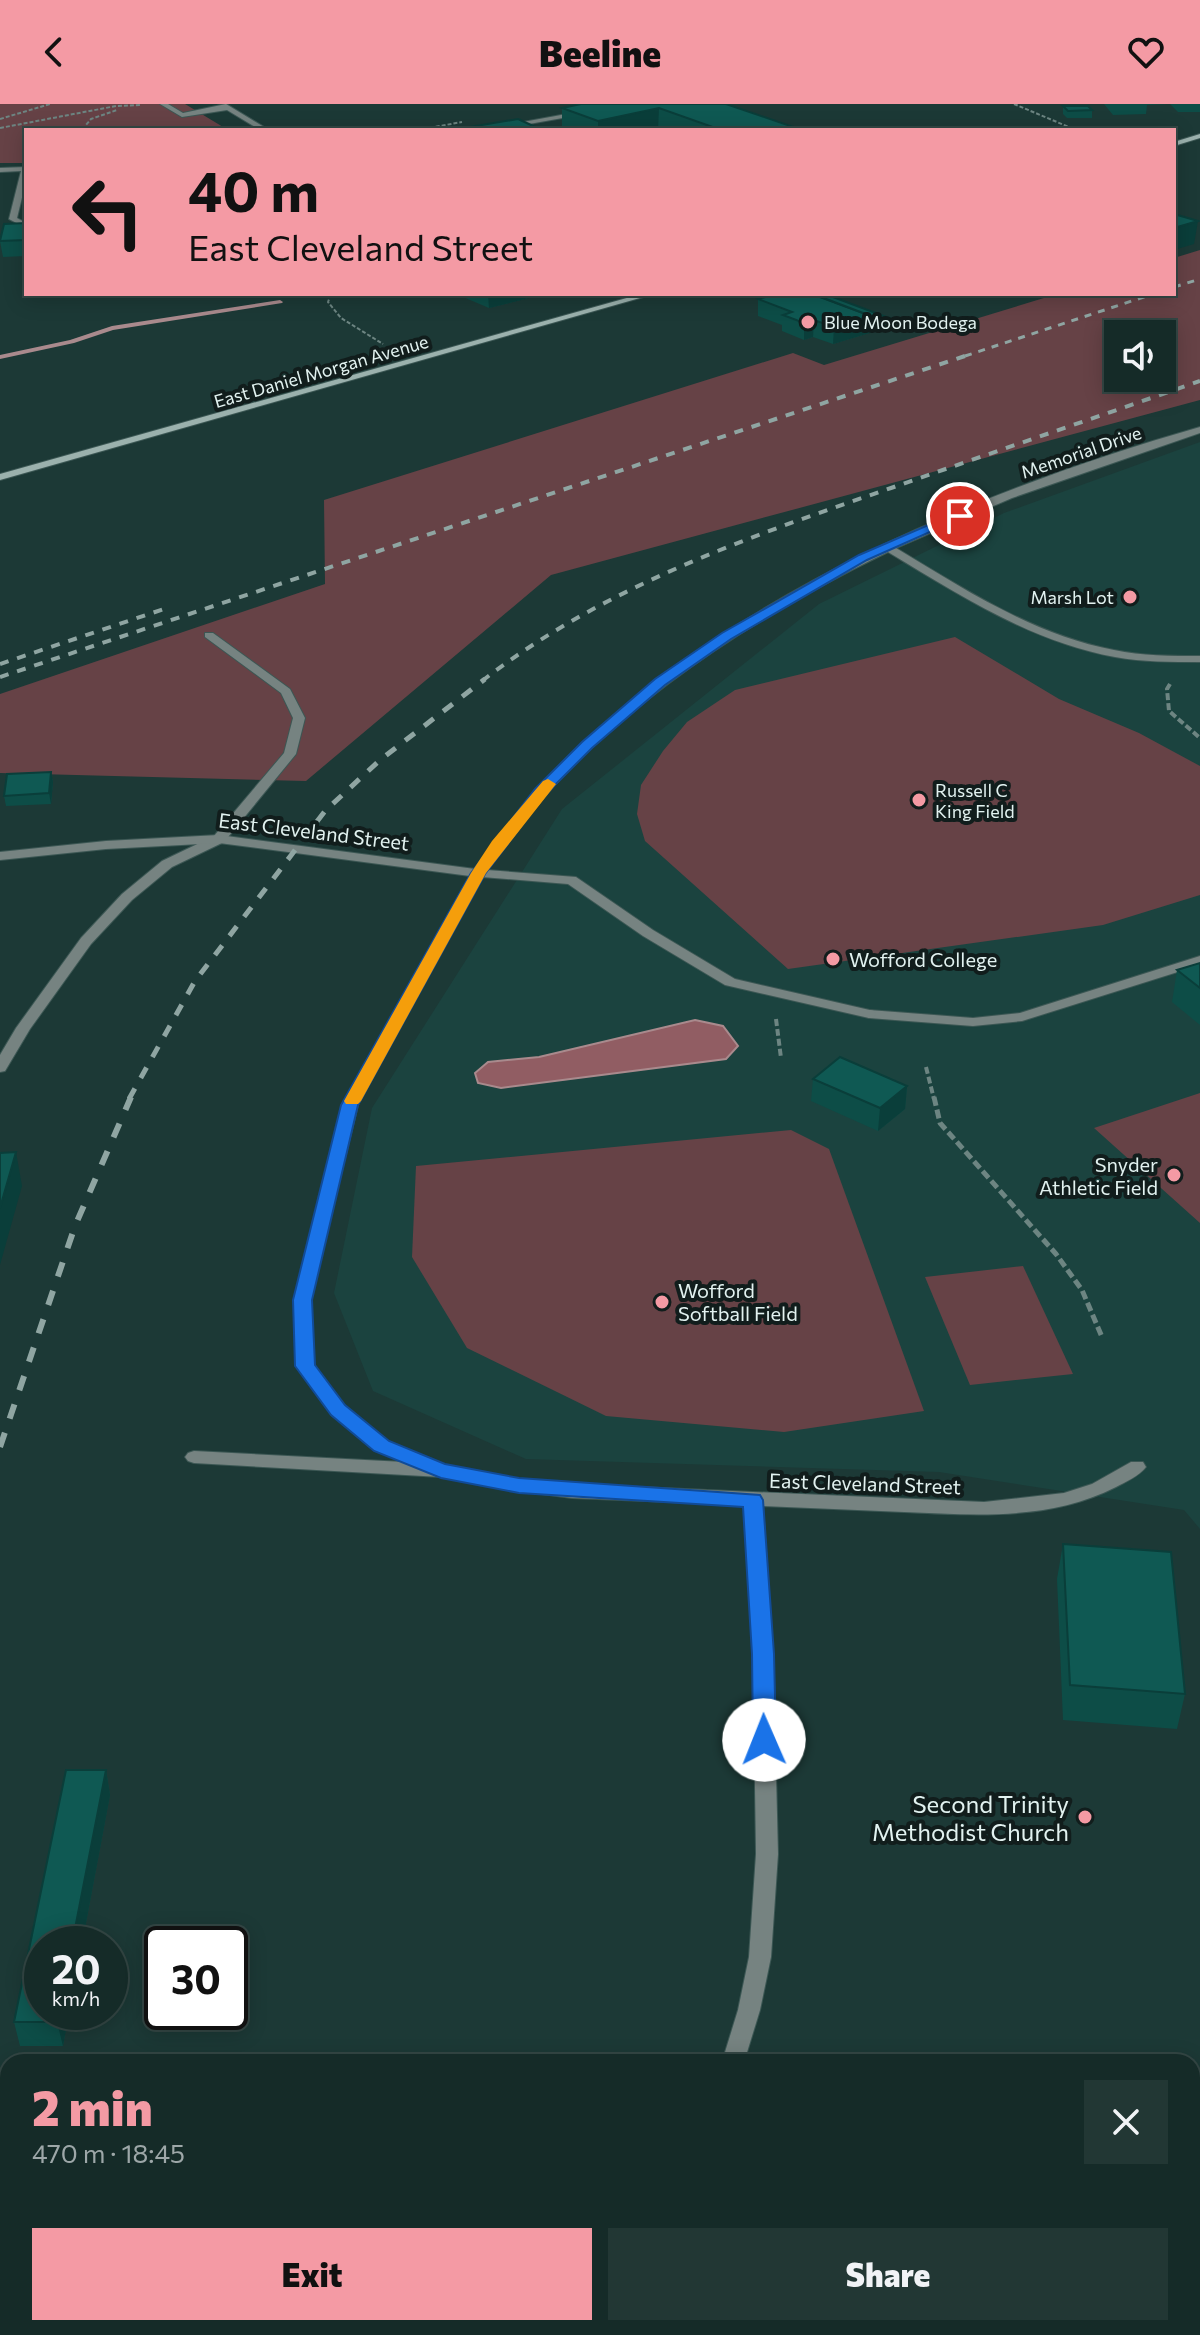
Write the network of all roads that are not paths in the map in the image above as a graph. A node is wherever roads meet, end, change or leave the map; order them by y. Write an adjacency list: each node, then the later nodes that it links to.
1 (163, 104): 2 (street)
2 (225, 106): 4 (street)
3 (593, 112): 5 (street)
4 (262, 128)
5 (495, 128)
6 (1200, 136): 7 (main road)
7 (1176, 143)
8 (24, 169): 9 (street)
9 (0, 170)
10 (22, 198): 11 (street)
11 (24, 225)
12 (643, 296): 14 (main road, East Daniel Morgan Avenue)
13 (1200, 430): 15 (street, Memorial Drive)
14 (0, 477)
15 (887, 547): 17 (street); 20 (street, Memorial Drive)
16 (209, 635): 18 (street)
17 (1200, 659)
18 (219, 839): 19 (street, East Cleveland Street); 20 (street, East Cleveland Street); 22 (street)
19 (0, 856)
20 (478, 873): 21 (street, East Cleveland Street); 25 (street, East Cleveland Street)
21 (1200, 960)
22 (0, 1068)
23 (194, 1457): 25 (street, East Cleveland Street)
24 (1137, 1467): 26 (street, East Cleveland Street)
25 (441, 1471): 26 (street, East Cleveland Street)
26 (753, 1500): 27 (street)
27 (735, 2054)

